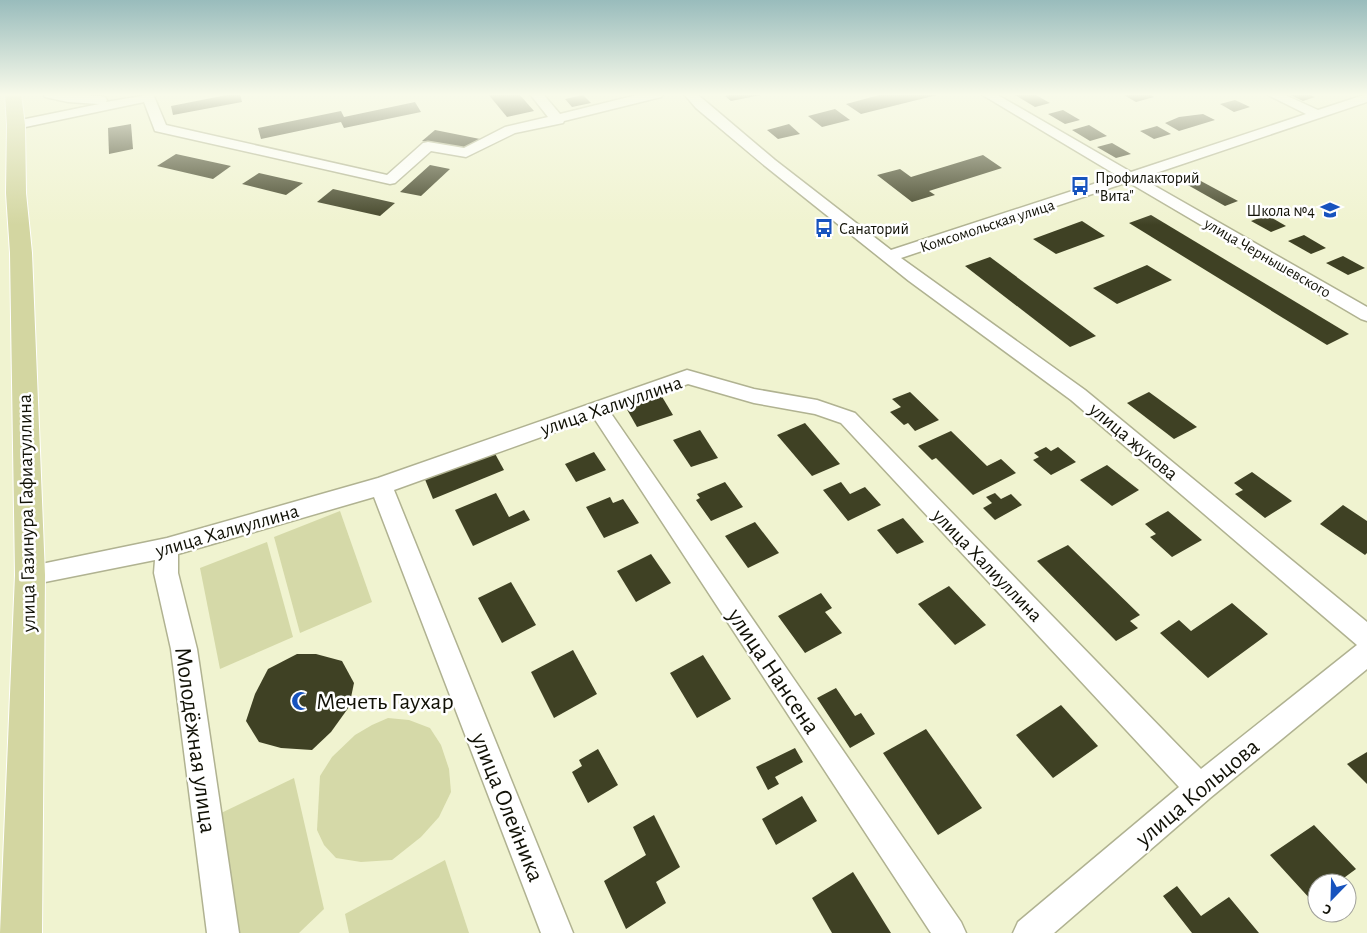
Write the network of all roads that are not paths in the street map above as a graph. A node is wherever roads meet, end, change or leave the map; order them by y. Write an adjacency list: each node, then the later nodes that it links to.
1 (16, 138): 13 (main road, улица Газинура Гафиатуллина)
2 (202, 138): 3 (street)
3 (496, 138)
4 (739, 138): 8 (street, улица жукова)
5 (1063, 138): 7 (street, улица Чернышевского)
6 (1248, 138): 7 (street, Комсомольская улица)
7 (1131, 177): 8 (street, Комсомольская улица); 9 (street, улица Чернышевского)
8 (891, 256): 14 (street, улица жукова)
9 (1367, 315)
10 (598, 409): 11 (street, улица Халиуллина); 16 (street, улица Халиуллина); 20 (street, улица Нансена)
11 (381, 486): 12 (street, улица Халиуллина); 19 (street, улица Олейника)
12 (167, 548): 13 (street, улица Халиуллина); 18 (street, Молодёжная улица)
13 (30, 575): 17 (main road, улица Газинура Гафиатуллина)
14 (1367, 638)
15 (1367, 653): 16 (street, улица Кольцова)
16 (1200, 788): 21 (street, улица Кольцова)
17 (21, 933)
18 (223, 933)
19 (557, 933)
20 (950, 933)
21 (1029, 933)

